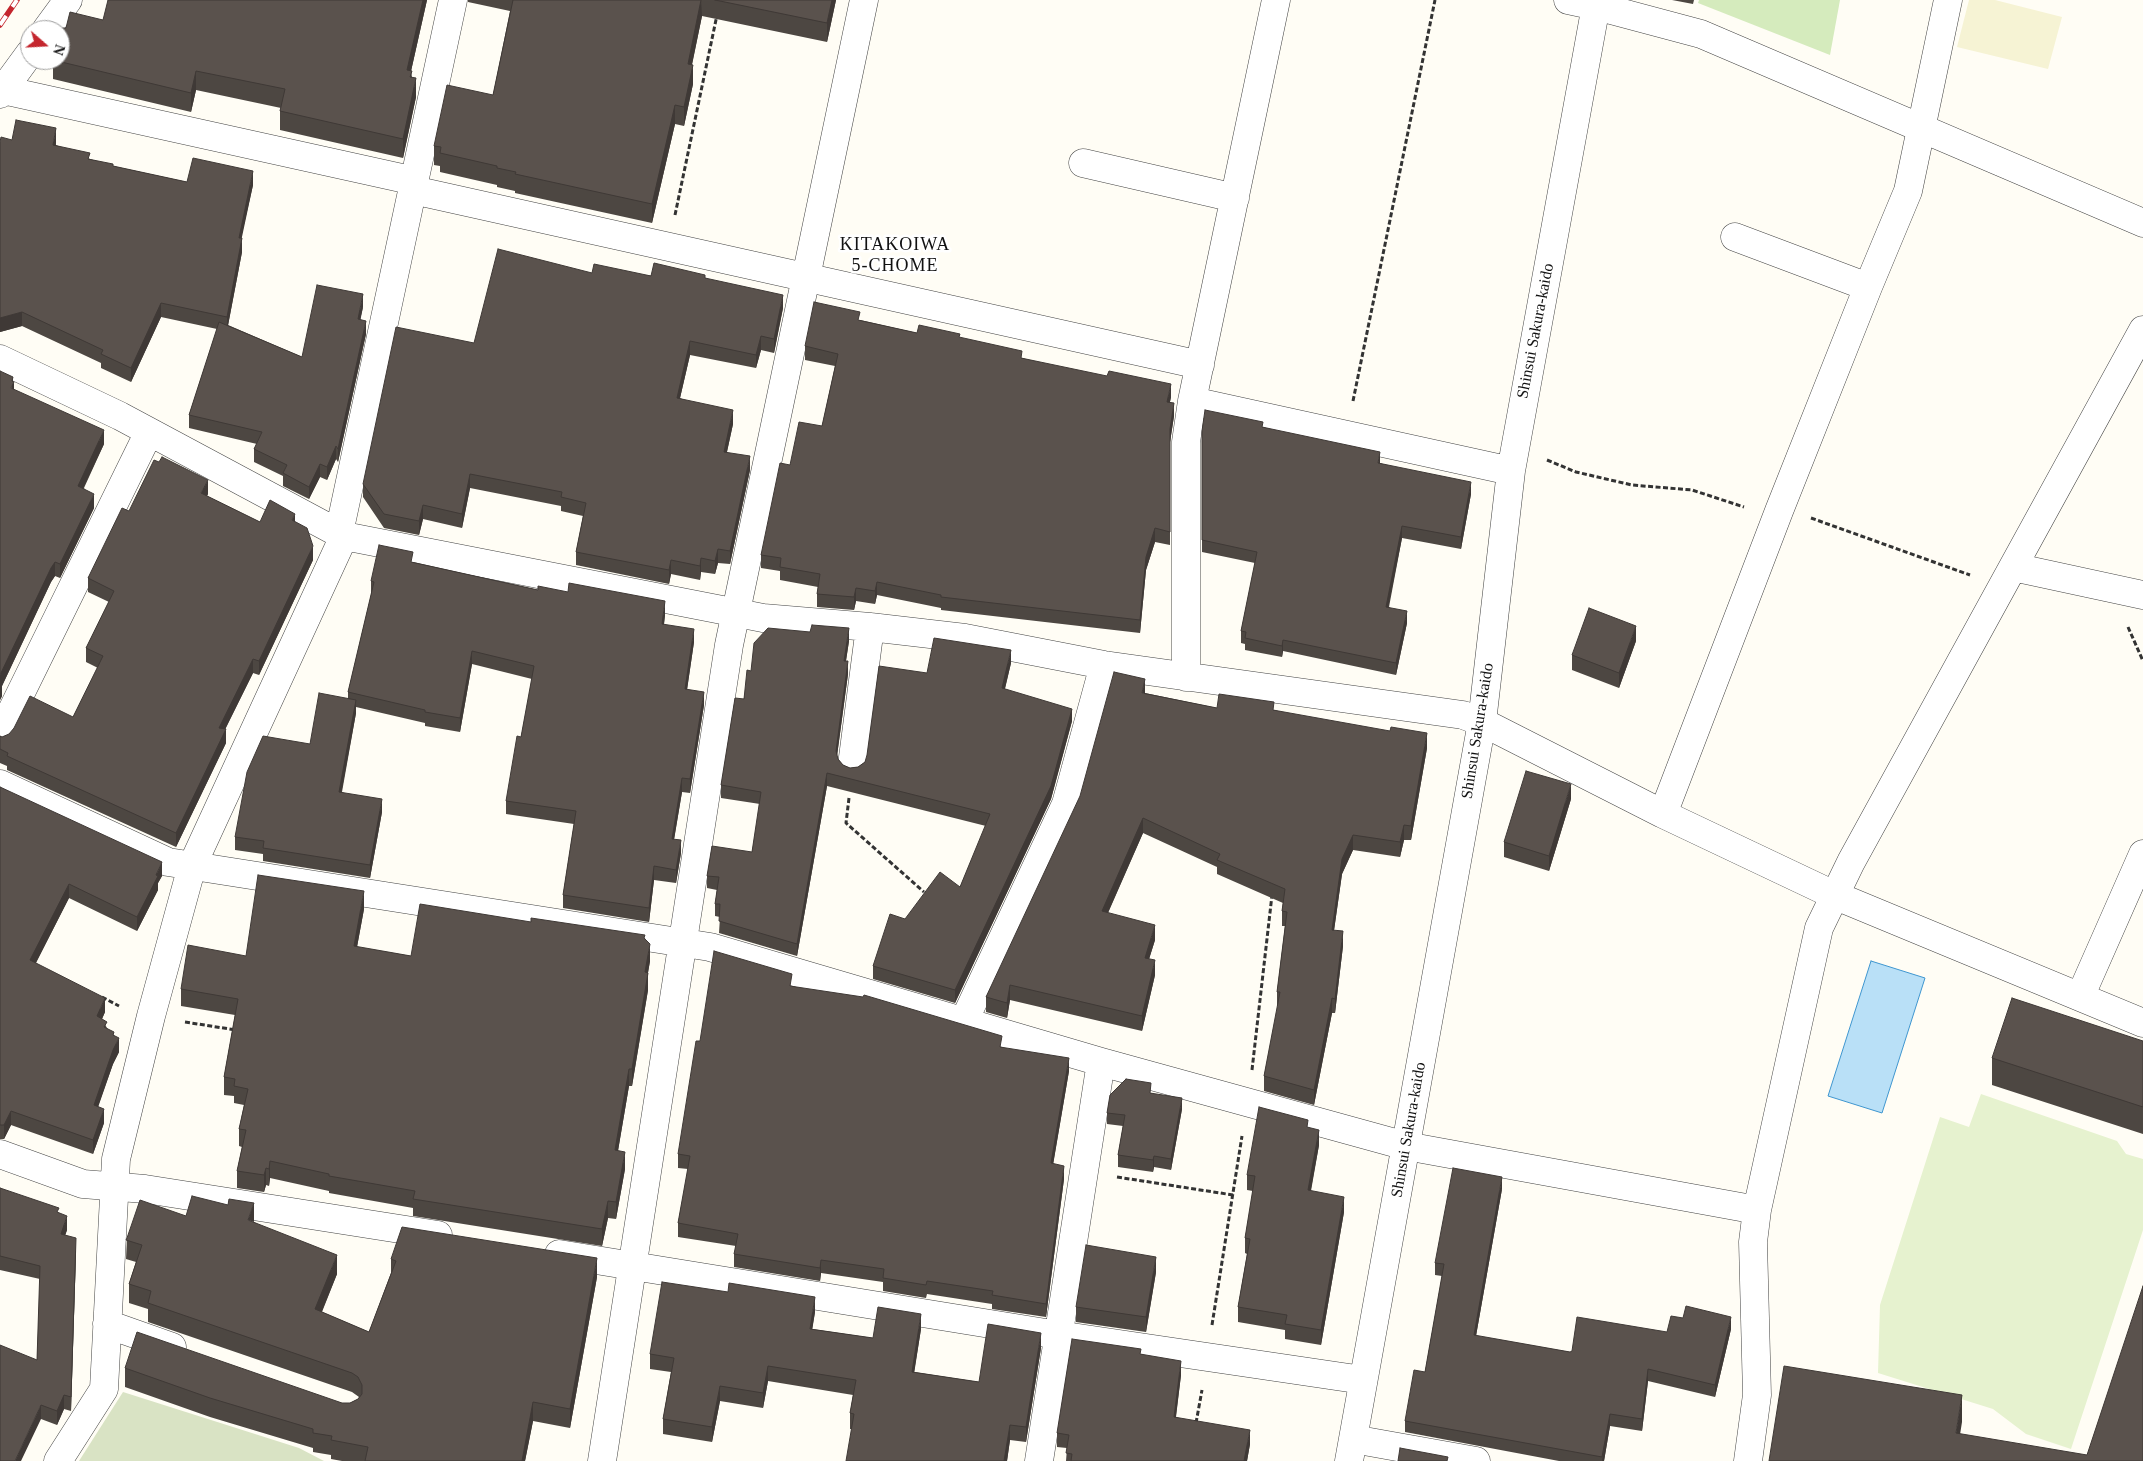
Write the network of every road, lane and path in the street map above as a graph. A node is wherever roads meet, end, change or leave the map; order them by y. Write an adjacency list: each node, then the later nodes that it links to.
1 (68, 0): 10 (street)
2 (453, 0): 15 (street)
3 (864, 0): 20 (street)
4 (1276, 0): 16 (street)
5 (1435, 0): 27 (path)
6 (1568, 0): 8 (street)
7 (1948, 0): 13 (street)
8 (1597, 3): 13 (street); 28 (street, Shinsui Sakura-kaido)
9 (719, 10): 19 (path)
10 (53, 20)
11 (20, 66): 12 (street)
12 (1, 92): 15 (street)
13 (1922, 128): 17 (street); 21 (street)
14 (1082, 163): 16 (street)
15 (414, 186): 19 (street); 29 (street)
16 (1235, 198): 24 (street)
17 (2143, 223)
18 (1735, 237): 21 (street)
19 (668, 247): 20 (street)
20 (806, 278): 24 (street); 32 (street)
21 (1868, 287): 40 (street)
22 (2143, 330): 30 (street)
23 (0, 359): 26 (street)
24 (1200, 366): 25 (street)
25 (1192, 401): 27 (street); 35 (street)
26 (149, 432): 29 (street); 37 (street)
27 (1346, 436): 28 (street)
28 (1511, 471): 36 (street, Shinsui Sakura-kaido)
29 (342, 534): 32 (street); 42 (street)
30 (2012, 566): 31 (street); 45 (street)
31 (2141, 599)
32 (736, 613): 33 (street); 46 (street)
33 (870, 627): 34 (street); 38 (street)
34 (1104, 665): 35 (street); 50 (street)
35 (1186, 676): 36 (street)
36 (1482, 722): 40 (street); 55 (street, Shinsui Sakura-kaido)
37 (0, 735)
38 (852, 765): 44 (path)
39 (0, 784): 42 (street)
40 (1663, 814): 45 (street)
41 (2143, 854): 48 (street)
42 (192, 866): 46 (street); 49 (street)
43 (1272, 890): 54 (path)
44 (924, 892)
45 (1834, 895): 48 (street); 60 (street)
46 (684, 942): 50 (street); 63 (street)
47 (98, 995): 49 (path)
48 (2080, 997): 51 (street)
49 (151, 1016): 52 (path); 58 (street)
50 (964, 1021): 53 (street)
51 (2143, 1023)
52 (237, 1031)
53 (1101, 1062): 54 (street); 57 (street)
54 (1247, 1101): 55 (street); 59 (path)
55 (1406, 1146): 60 (street); 68 (street, Shinsui Sakura-kaido)
56 (0, 1154): 58 (street)
57 (1084, 1172): 59 (path); 65 (street)
58 (114, 1186): 61 (street); 64 (street)
59 (1233, 1195): 67 (path)
60 (1758, 1210): 75 (street)
61 (460, 1239)
62 (537, 1251): 63 (street)
63 (634, 1266): 65 (street); 72 (street)
64 (107, 1324): 66 (street); 71 (street)
65 (1058, 1335): 67 (street); 73 (street)
66 (199, 1356)
67 (1207, 1356): 68 (street); 69 (path)
68 (1363, 1380): 70 (street, Shinsui Sakura-kaido)
69 (1195, 1432)
70 (1351, 1450): 74 (street)
71 (58, 1461)
72 (602, 1461)
73 (1039, 1461)
74 (1476, 1461)
75 (1748, 1461)

